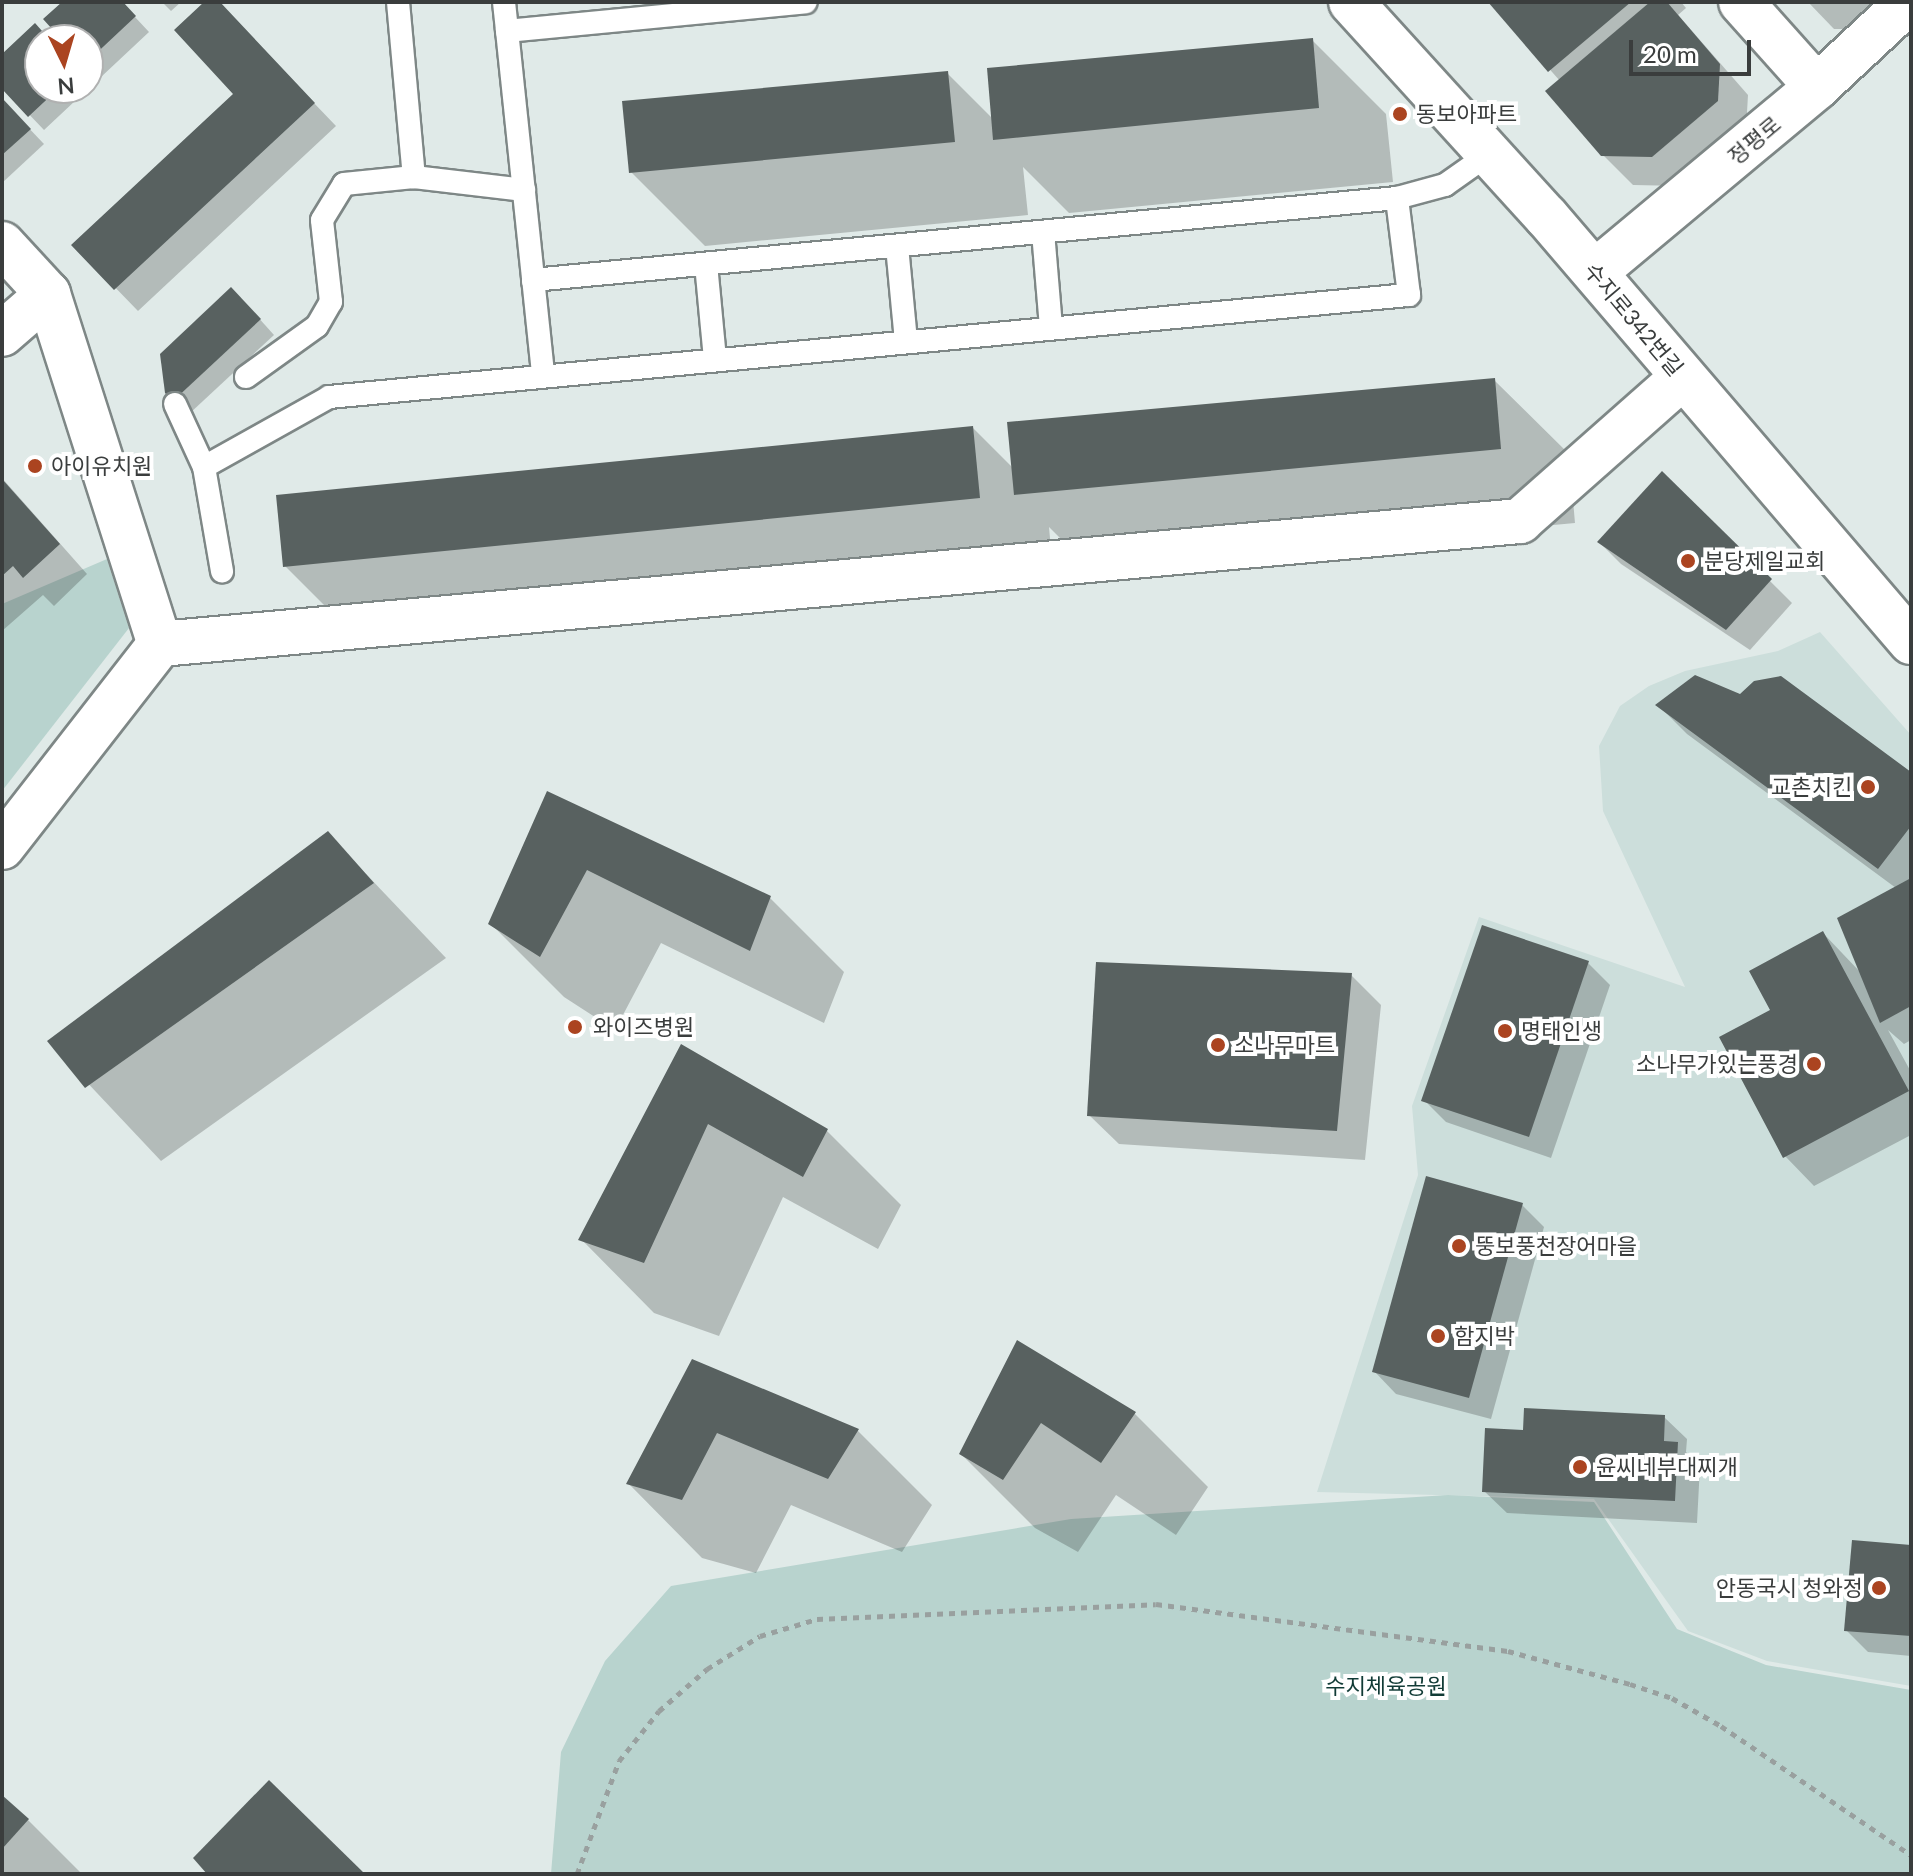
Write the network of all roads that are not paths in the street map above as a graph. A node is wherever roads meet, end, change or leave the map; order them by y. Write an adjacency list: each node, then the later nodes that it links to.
1 (398, 2): 10 (lane)
2 (504, 2): 7 (lane)
3 (806, 2): 7 (lane)
4 (1351, 2): 9 (street, 수지로342번길)
5 (1741, 2): 8 (street)
6 (1908, 2): 8 (street, 정평로)
7 (507, 31): 11 (lane)
8 (1817, 87): 17 (street, 정평로)
9 (1489, 154): 12 (lane); 17 (street, 수지로342번길)
10 (414, 177): 11 (lane); 25 (lane)
11 (524, 190): 18 (lane)
12 (1397, 198): 13 (lane); 20 (lane)
13 (1043, 232): 15 (lane); 20 (lane)
14 (2, 244): 19 (street)
15 (897, 246): 16 (lane); 22 (lane)
16 (706, 264): 18 (lane); 23 (lane)
17 (1595, 272): 26 (street, 수지로342번길)
18 (533, 280): 24 (lane)
19 (48, 294): 21 (street); 31 (street)
20 (1051, 328): 22 (lane)
21 (2, 334)
22 (906, 341): 23 (lane)
23 (715, 359): 24 (lane)
24 (543, 374): 28 (lane)
25 (246, 377)
26 (1683, 377): 30 (street, 수지로342번길); 31 (street)
27 (175, 404): 28 (lane)
28 (204, 467): 29 (lane)
29 (222, 571)
30 (1911, 642)
31 (160, 644): 32 (street)
32 (2, 847)

